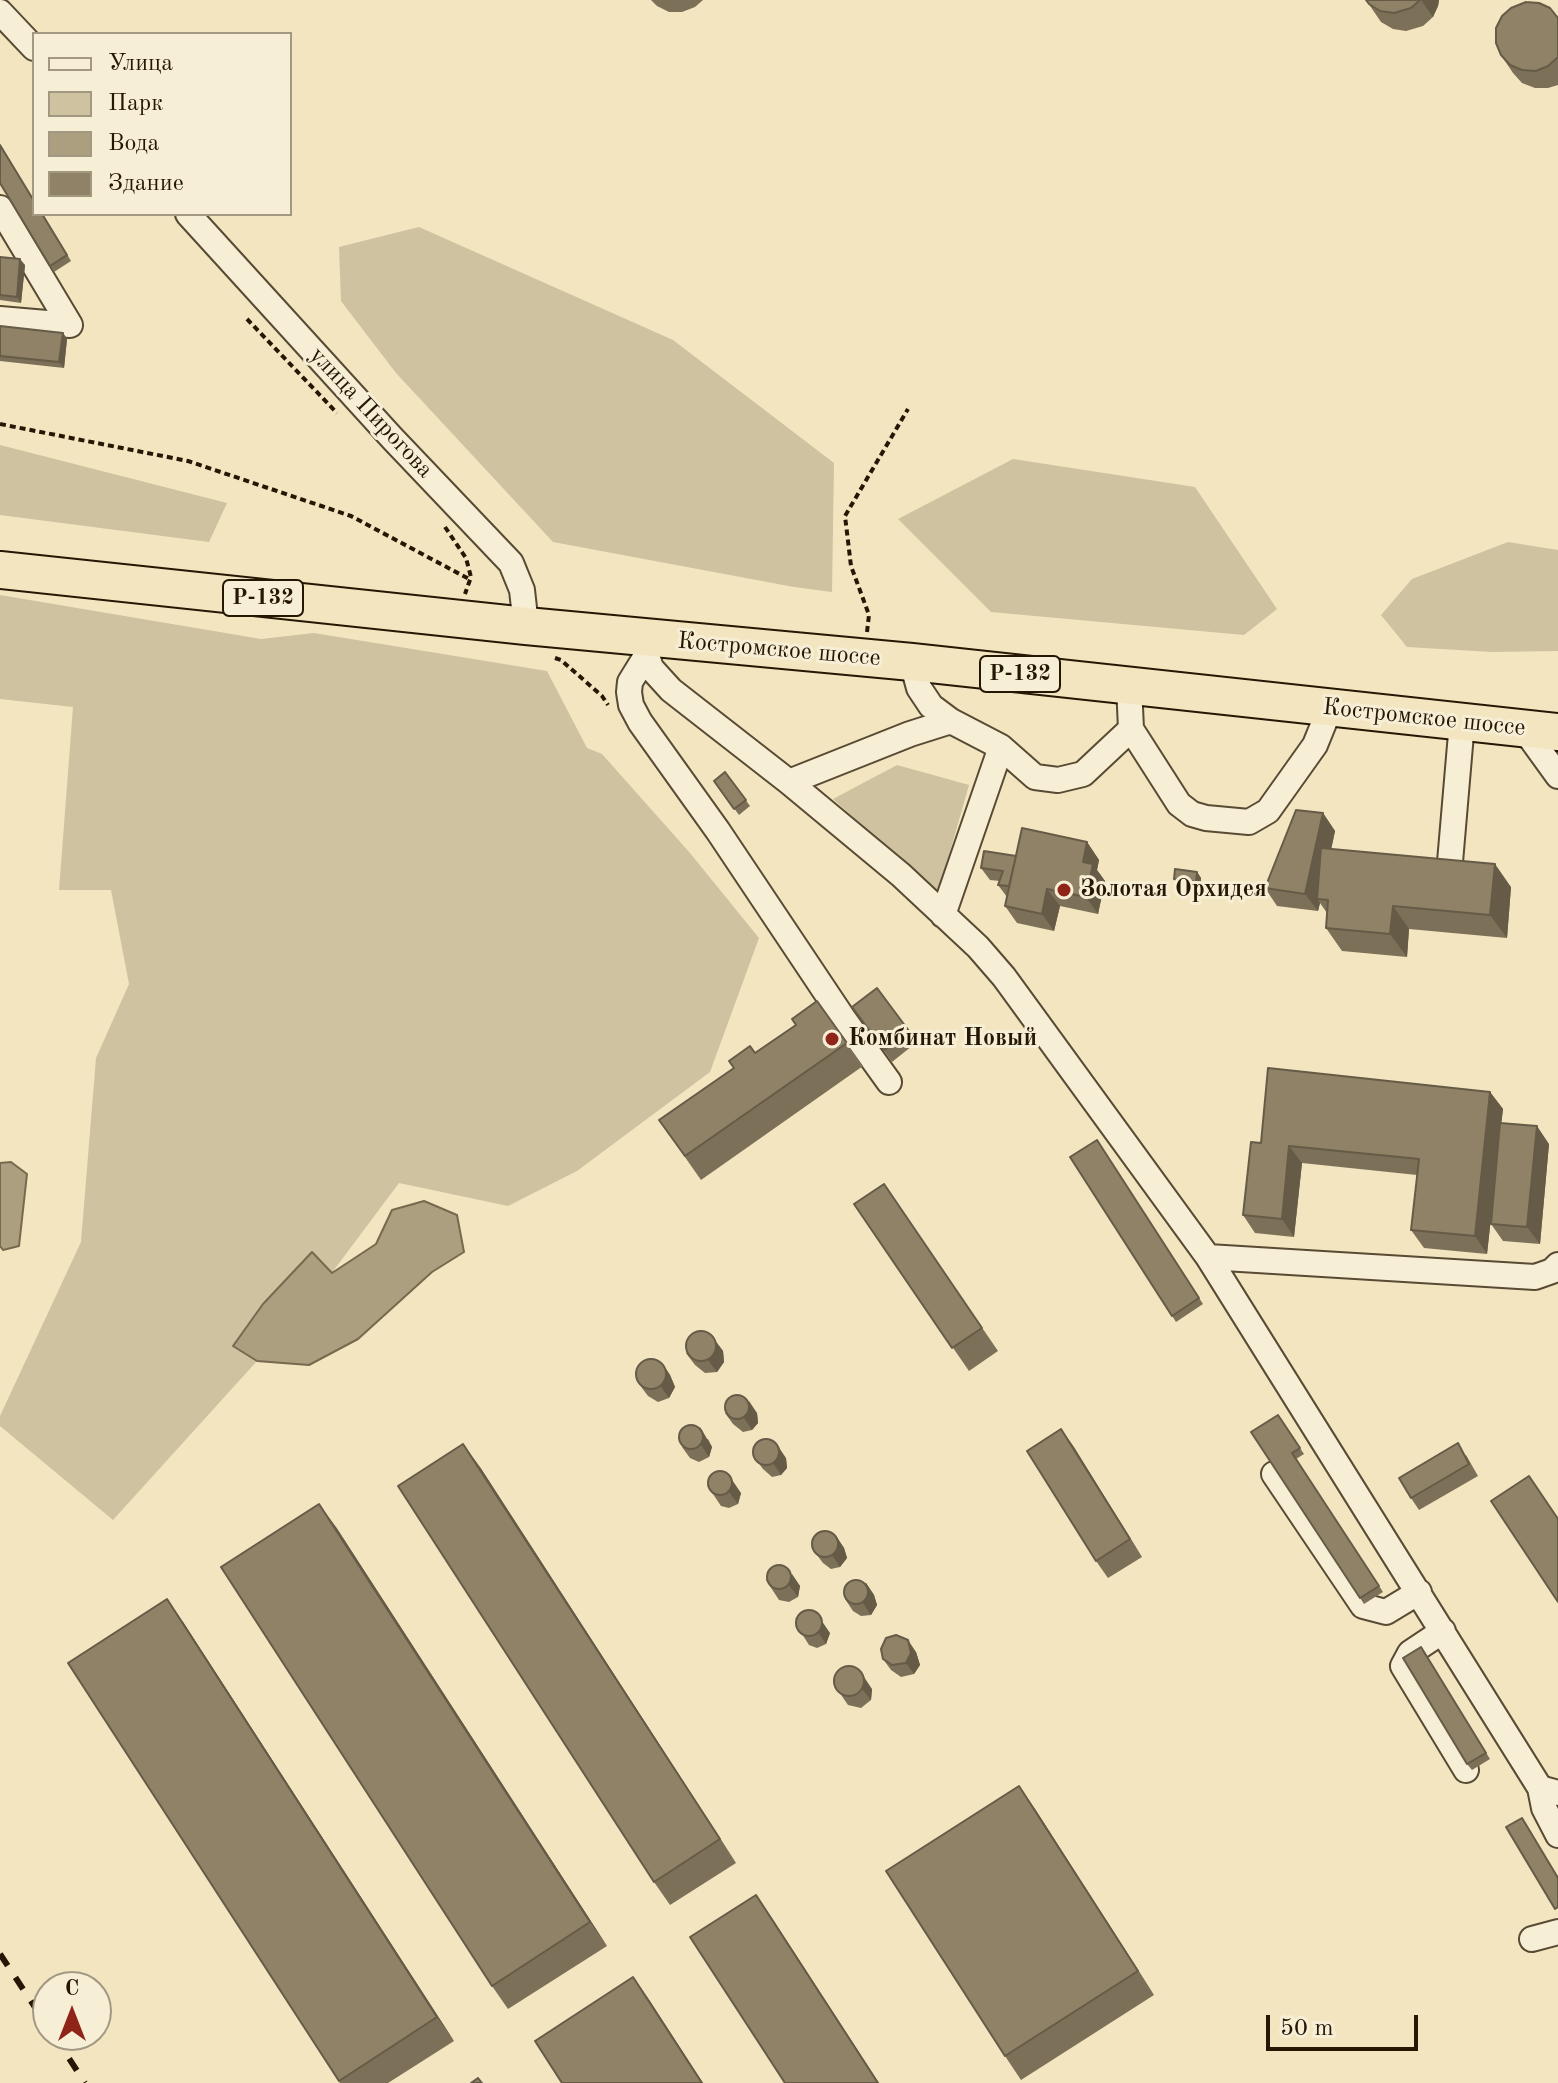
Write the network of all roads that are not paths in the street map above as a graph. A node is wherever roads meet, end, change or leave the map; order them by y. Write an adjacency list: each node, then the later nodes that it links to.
1 (0, 12): 2 (street)
2 (32, 46)
3 (0, 208): 5 (street)
4 (190, 216): 7 (street, улица Пирогова)
5 (0, 319)
6 (0, 570): 7 (highway, Костромское шоссе / Р-132)
7 (526, 626): 8 (highway, Костромское шоссе / Р-132)
8 (644, 646): 9 (highway, Костромское шоссе / Р-132); 18 (street); 21 (street)
9 (912, 662): 10 (highway, Костромское шоссе / Р-132); 12 (street)
10 (1129, 685): 11 (highway, Костромское шоссе / Р-132); 14 (street)
11 (1330, 708): 13 (highway, Костромское шоссе / Р-132); 14 (street)
12 (951, 721): 16 (street); 18 (street)
13 (1462, 722): 15 (highway, Костромское шоссе / Р-132); 19 (street)
14 (1131, 729): 16 (street)
15 (1541, 731): 17 (street)
16 (1001, 747): 20 (street)
17 (1558, 776)
18 (789, 782): 20 (street)
19 (1450, 862)
20 (943, 915): 22 (street)
21 (889, 1082)
22 (1208, 1257): 23 (street); 25 (street)
23 (1558, 1265)
24 (1274, 1474): 25 (street)
25 (1419, 1592): 26 (street)
26 (1443, 1631): 27 (street); 28 (street)
27 (1466, 1770)
28 (1549, 1790): 29 (street)
29 (1558, 1835)
30 (1558, 1932): 31 (street)
31 (1532, 1939)

